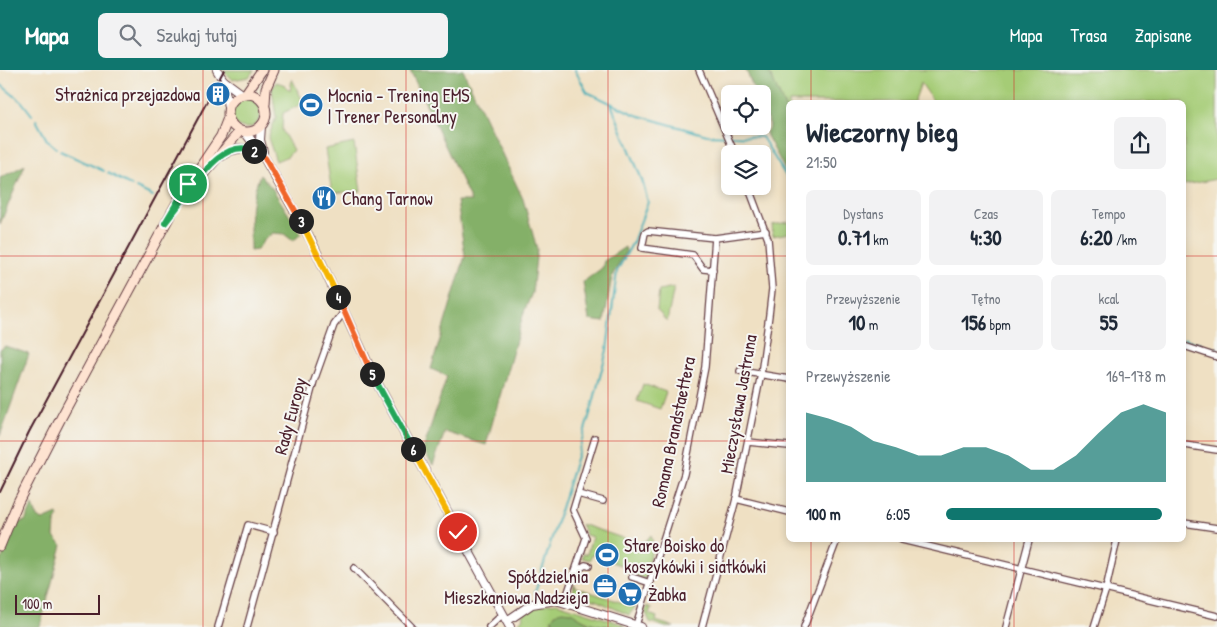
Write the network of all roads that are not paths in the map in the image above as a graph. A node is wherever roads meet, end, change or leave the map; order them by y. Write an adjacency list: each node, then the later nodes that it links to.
1 (217, 70): 5 (street)
2 (262, 70): 6 (main road)
3 (274, 70): 7 (main road)
4 (699, 70): 12 (street)
5 (223, 80): 6 (street); 8 (street)
6 (244, 94): 7 (main road); 8 (main road)
7 (265, 104): 10 (main road)
8 (228, 107): 9 (main road)
9 (228, 118): 11 (main road); 16 (main road)
10 (261, 126): 11 (main road); 13 (street)
11 (242, 131): 13 (street); 14 (main road)
12 (731, 145)
13 (265, 158): 14 (street); 20 (street)
14 (214, 163): 16 (main road)
15 (752, 195): 17 (street, Mieczysława Jastruna)
16 (165, 223): 42 (main road)
17 (766, 231): 18 (street); 24 (street, Mieczysława Jastruna)
18 (716, 238): 19 (street, Romana Brandstaettera); 19 (street)
19 (713, 270): 48 (street, Romana Brandstaettera)
20 (344, 312): 37 (street, Rady Europy); 52 (street)
21 (1186, 347): 22 (street)
22 (1217, 357)
23 (740, 371): 24 (street)
24 (761, 374): 25 (street); 27 (street, Mieczysława Jastruna)
25 (786, 378)
26 (595, 438): 31 (street)
27 (748, 442): 29 (street); 32 (street, Mieczysława Jastruna)
28 (1186, 445): 30 (street)
29 (786, 446)
30 (1217, 450)
31 (578, 494): 33 (street); 43 (street)
32 (736, 499): 34 (street); 58 (street, Mieczysława Jastruna)
33 (603, 501)
34 (786, 511)
35 (1186, 523): 36 (street)
36 (1217, 528)
37 (274, 532): 54 (street); 55 (street, Rady Europy)
38 (836, 542): 59 (street)
39 (910, 542): 45 (street)
40 (1028, 542): 45 (street)
41 (1117, 542): 49 (street)
42 (0, 546)
43 (578, 562): 46 (street); 46 (street)
44 (354, 568): 56 (street)
45 (1021, 570): 49 (street); 60 (street)
46 (574, 573): 50 (street)
47 (631, 578): 48 (street)
48 (650, 584): 53 (street, Romana Brandstaettera)
49 (1106, 589): 51 (street); 61 (street)
50 (565, 601): 52 (street); 53 (street)
51 (1217, 616)
52 (507, 621): 57 (street)
53 (639, 626)
54 (218, 627)
55 (247, 627)
56 (412, 627)
57 (489, 627)
58 (702, 627)
59 (804, 627)
60 (1006, 627)
61 (1094, 627)

